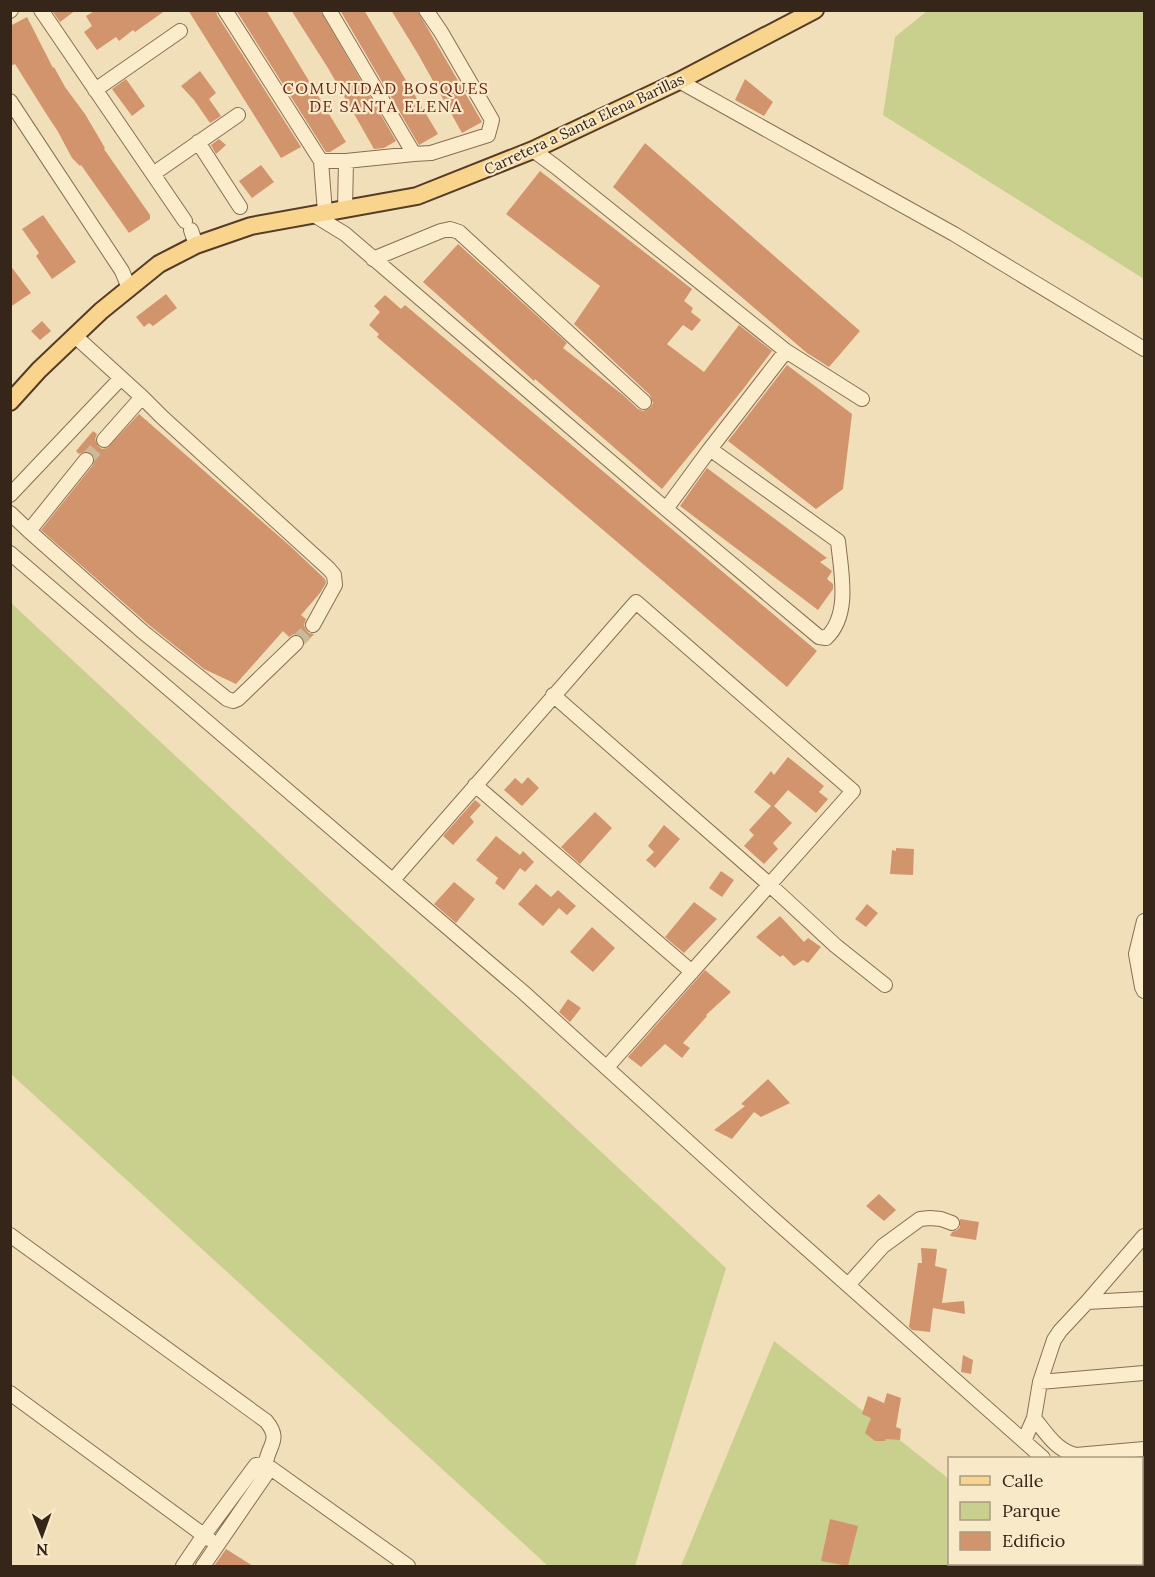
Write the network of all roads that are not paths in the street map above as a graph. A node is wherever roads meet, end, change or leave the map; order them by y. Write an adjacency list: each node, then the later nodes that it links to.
1 (41, 10): 8 (street)
2 (329, 10): 13 (street)
3 (426, 10): 13 (street)
4 (227, 11): 14 (street)
5 (811, 12): 7 (main road, Carretera a Santa Elena Barillas)
6 (180, 31): 8 (street)
7 (679, 81): 12 (main road, Carretera a Santa Elena Barillas); 24 (street)
8 (95, 90): 16 (street)
9 (10, 101): 22 (street)
10 (238, 115): 11 (street)
11 (198, 142): 16 (street); 17 (street)
12 (533, 150): 18 (main road, Carretera a Santa Elena Barillas); 25 (street)
13 (414, 154): 15 (street)
14 (321, 161): 15 (street); 19 (street)
15 (346, 161): 18 (street)
16 (153, 174): 20 (street)
17 (240, 207)
18 (345, 209): 19 (main road, Carretera a Santa Elena Barillas)
19 (319, 214): 20 (main road, Carretera a Santa Elena Barillas); 21 (street)
20 (191, 232): 22 (main road, Carretera a Santa Elena Barillas)
21 (373, 259): 30 (street); 35 (street)
22 (129, 288): 23 (main road, Carretera a Santa Elena Barillas)
23 (75, 336): 26 (street); 29 (main road, Carretera a Santa Elena Barillas)
24 (1144, 349)
25 (786, 351): 28 (street); 32 (street)
26 (121, 378): 27 (street); 34 (street)
27 (142, 397): 31 (street); 39 (street)
28 (862, 399)
29 (10, 402)
30 (644, 402)
31 (104, 440)
32 (710, 449): 35 (street); 35 (street)
33 (86, 460): 37 (street)
34 (10, 495)
35 (666, 509)
36 (10, 513): 37 (street)
37 (29, 531): 40 (street)
38 (10, 553): 43 (street)
39 (313, 625)
40 (296, 643)
41 (554, 695): 42 (street); 44 (street); 44 (street)
42 (475, 785): 43 (street); 46 (street)
43 (393, 880): 49 (street)
44 (770, 885): 46 (street); 47 (street)
45 (1144, 921): 48 (street)
46 (692, 972): 49 (street)
47 (885, 985)
48 (1144, 991)
49 (607, 1067): 53 (street)
50 (952, 1223): 53 (street)
51 (10, 1235): 63 (street)
52 (1144, 1236): 55 (street)
53 (848, 1285): 60 (street)
54 (1144, 1299): 55 (street)
55 (1087, 1302): 57 (street)
56 (1144, 1373): 57 (street)
57 (1040, 1382): 59 (street)
58 (10, 1393): 64 (street)
59 (1034, 1418): 60 (street); 61 (street)
60 (1024, 1441): 62 (street)
61 (1144, 1449)
62 (1042, 1457)
63 (265, 1464): 64 (street); 65 (street); 68 (street)
64 (204, 1535): 65 (street); 66 (street)
65 (217, 1545): 67 (street)
66 (183, 1566)
67 (203, 1566)
68 (408, 1566)

